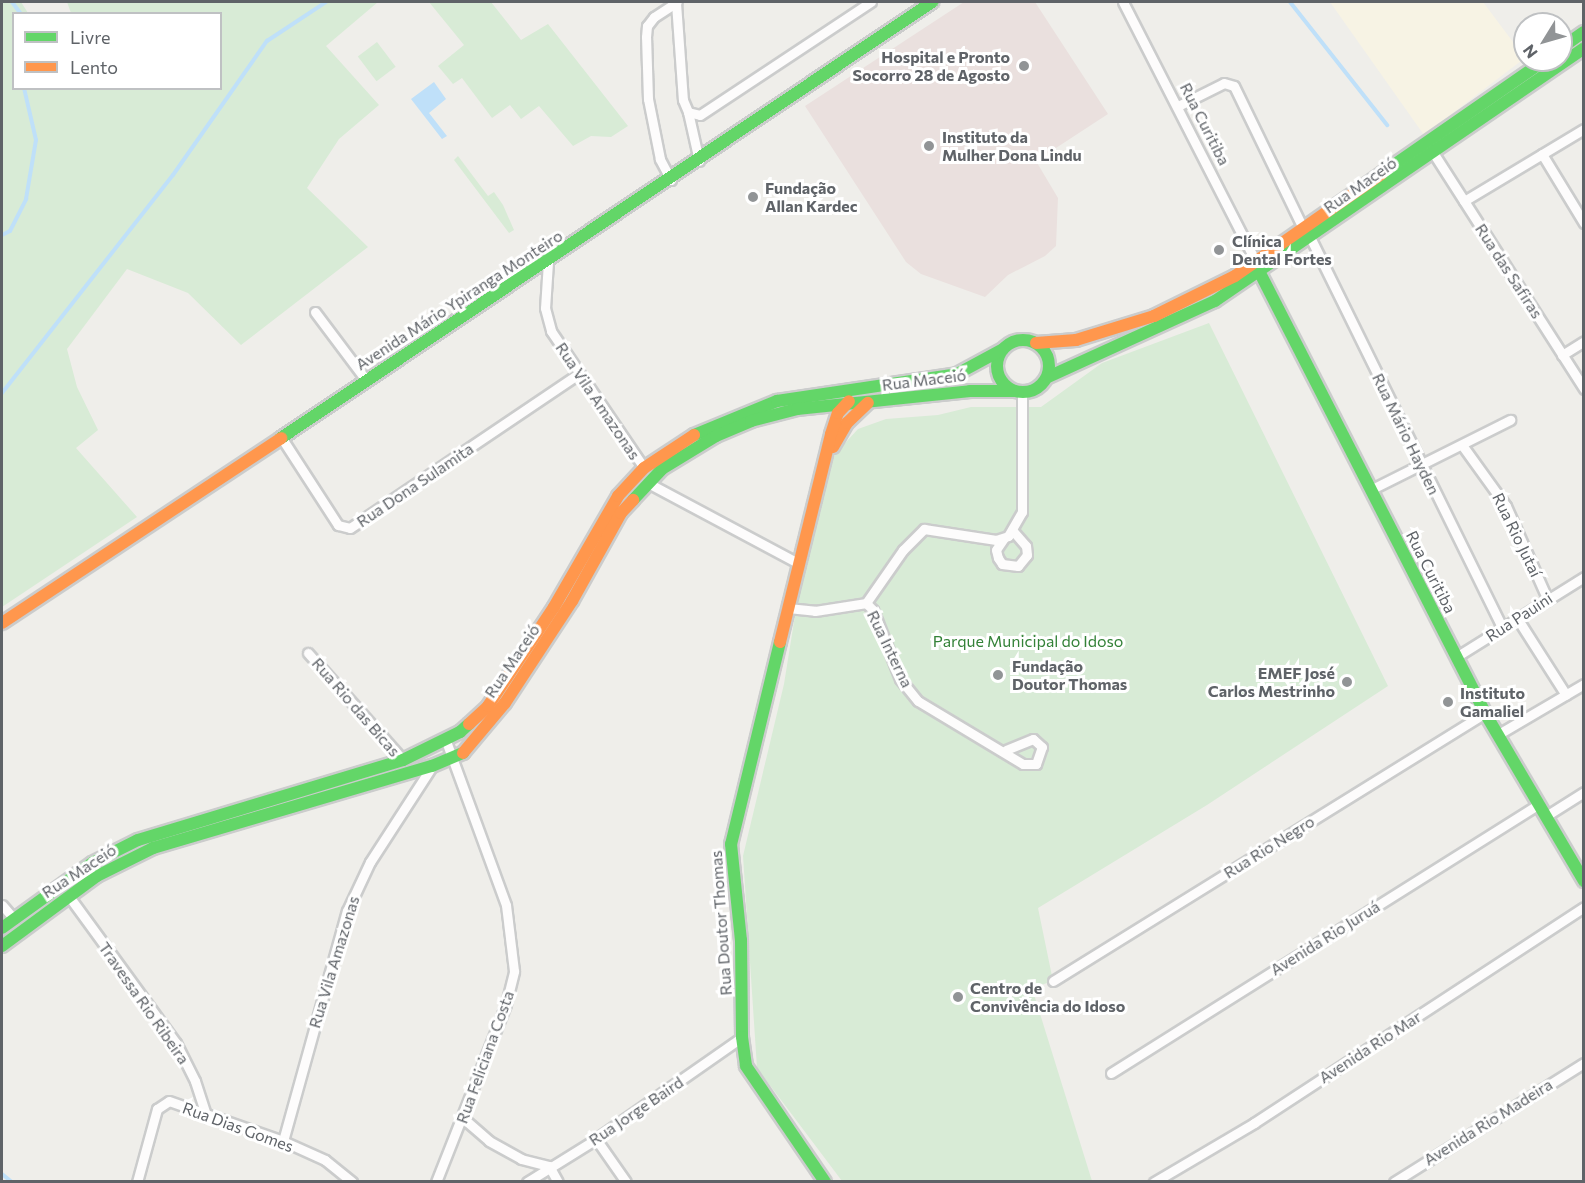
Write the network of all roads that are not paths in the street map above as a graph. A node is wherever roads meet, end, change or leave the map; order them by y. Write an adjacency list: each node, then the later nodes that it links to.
1 (677, 2): 8 (street); 13 (street)
2 (871, 2): 8 (street)
3 (932, 2): 12 (main road, Avenida Mário Ypiranga Monteiro)
4 (1123, 2): 7 (street, Rua Curitiba)
5 (1583, 50): 10 (main road, Rua Maceió)
6 (1529, 72): 16 (main road, Rua Maceió)
7 (1178, 105): 16 (street, Rua Mário Hayden); 18 (street, Rua Curitiba)
8 (688, 112): 12 (street)
9 (1584, 129): 11 (street)
10 (1434, 154): 14 (street, Rua das Safiras); 16 (main road, Rua Maceió)
11 (1542, 154): 14 (street); 15 (street)
12 (699, 161): 13 (main road, Avenida Mário Ypiranga Monteiro)
13 (671, 180): 17 (main road, Avenida Mário Ypiranga Monteiro)
14 (1464, 201): 23 (street, Rua das Safiras)
15 (1584, 223)
16 (1308, 234): 18 (main road, Rua Maceió); 38 (street, Rua Mário Hayden)
17 (548, 262): 24 (street, Rua Vila Amazonas); 26 (main road, Avenida Mário Ypiranga Monteiro)
18 (1258, 268): 21 (main road, Rua Maceió); 25 (main road, Rua Maceió); 41 (main road, Rua Curitiba)
19 (315, 312): 26 (street)
20 (1584, 341): 23 (street)
21 (1036, 343): 22 (main road); 25 (main road)
22 (1003, 349): 27 (main road, Rua Maceió); 29 (main road)
23 (1562, 355): 28 (street, Rua das Safiras)
24 (578, 374): 35 (street, Rua Dona Sulamita); 39 (street, Rua Vila Amazonas)
25 (1048, 376): 29 (main road)
26 (366, 380): 35 (main road, Avenida Mário Ypiranga Monteiro)
27 (860, 388): 31 (main road, Rua Doutor Thomas); 39 (main road, Rua Maceió)
28 (1584, 389)
29 (1018, 392): 30 (main road, Rua Maceió); 42 (street)
30 (868, 403): 31 (main road, Rua Maceió); 37 (main road, Rua Doutor Thomas)
31 (845, 405): 32 (main road, Rua Maceió); 34 (main road, Rua Doutor Thomas)
32 (816, 407): 34 (main road); 40 (main road, Rua Maceió)
33 (1510, 420): 36 (street)
34 (831, 434): 37 (main road, Rua Doutor Thomas)
35 (280, 437): 50 (main road, Avenida Mário Ypiranga Monteiro)
36 (1462, 445): 38 (street); 46 (street, Rua Rio Jutaí)
37 (829, 453): 44 (main road, Rua Doutor Thomas)
38 (1421, 465): 41 (street); 51 (street, Rua Mário Hayden)
39 (644, 468): 58 (main road, Rua Maceió)
40 (648, 483): 44 (street); 61 (main road, Rua Maceió)
41 (1370, 490): 53 (main road, Rua Curitiba)
42 (1013, 531): 43 (street); 43 (street)
43 (1004, 538): 47 (street)
44 (798, 563): 48 (main road, Rua Doutor Thomas)
45 (1584, 577): 46 (street, Rua Pauini)
46 (1547, 598): 49 (street, Rua Pauini)
47 (866, 603): 48 (street); 59 (street, Rua Interna)
48 (788, 608): 74 (main road, Rua Doutor Thomas)
49 (1517, 618): 51 (street, Rua Pauini); 55 (street)
50 (2, 623)
51 (1502, 628): 53 (street, Rua Pauini)
52 (308, 653): 60 (street, Rua Rio das Bicas)
53 (1456, 657): 56 (main road, Rua Curitiba)
54 (1584, 684): 55 (street)
55 (1566, 694): 57 (street)
56 (1485, 713): 57 (main road, Rua Curitiba); 73 (street, Rua Rio Negro)
57 (1497, 735): 64 (main road, Rua Curitiba)
58 (446, 741): 60 (main road, Rua Maceió); 61 (street, Rua Feliciana Costa)
59 (1006, 750)
60 (403, 760): 70 (main road, Rua Maceió)
61 (450, 760): 62 (main road, Rua Maceió); 78 (street, Rua Feliciana Costa)
62 (432, 766): 67 (main road, Rua Maceió); 80 (street, Rua Vila Amazonas)
63 (1584, 792): 65 (street)
64 (1539, 804): 65 (main road, Rua Curitiba); 76 (street, Avenida Rio Juruá)
65 (1546, 816): 66 (main road, Rua Curitiba)
66 (1584, 881)
67 (68, 896): 72 (main road, Rua Maceió); 77 (street, Travessa Rio Ribeira)
68 (2, 905): 70 (street)
69 (1584, 907): 89 (street, Avenida Rio Mar)
70 (14, 919): 71 (main road, Rua Maceió)
71 (2, 928)
72 (2, 946)
73 (1053, 981)
74 (742, 1037): 79 (street, Rua Jorge Baird); 88 (main road, Rua Doutor Thomas)
75 (1584, 1063): 90 (street, Avenida Rio Madeira)
76 (1111, 1073)
77 (207, 1117): 80 (street, Rua Dias Gomes); 82 (street, Rua Dias Gomes)
78 (464, 1119): 81 (street); 84 (street, Rua Feliciana Costa)
79 (596, 1140): 81 (street, Rua Jorge Baird); 87 (street)
80 (283, 1141): 83 (street, Rua Dias Gomes)
81 (549, 1166): 85 (street, Rua Jorge Baird); 86 (street)
82 (137, 1182)
83 (352, 1182)
84 (436, 1182)
85 (527, 1182)
86 (558, 1182)
87 (626, 1182)
88 (825, 1182)
89 (1154, 1182)
90 (1394, 1182)

